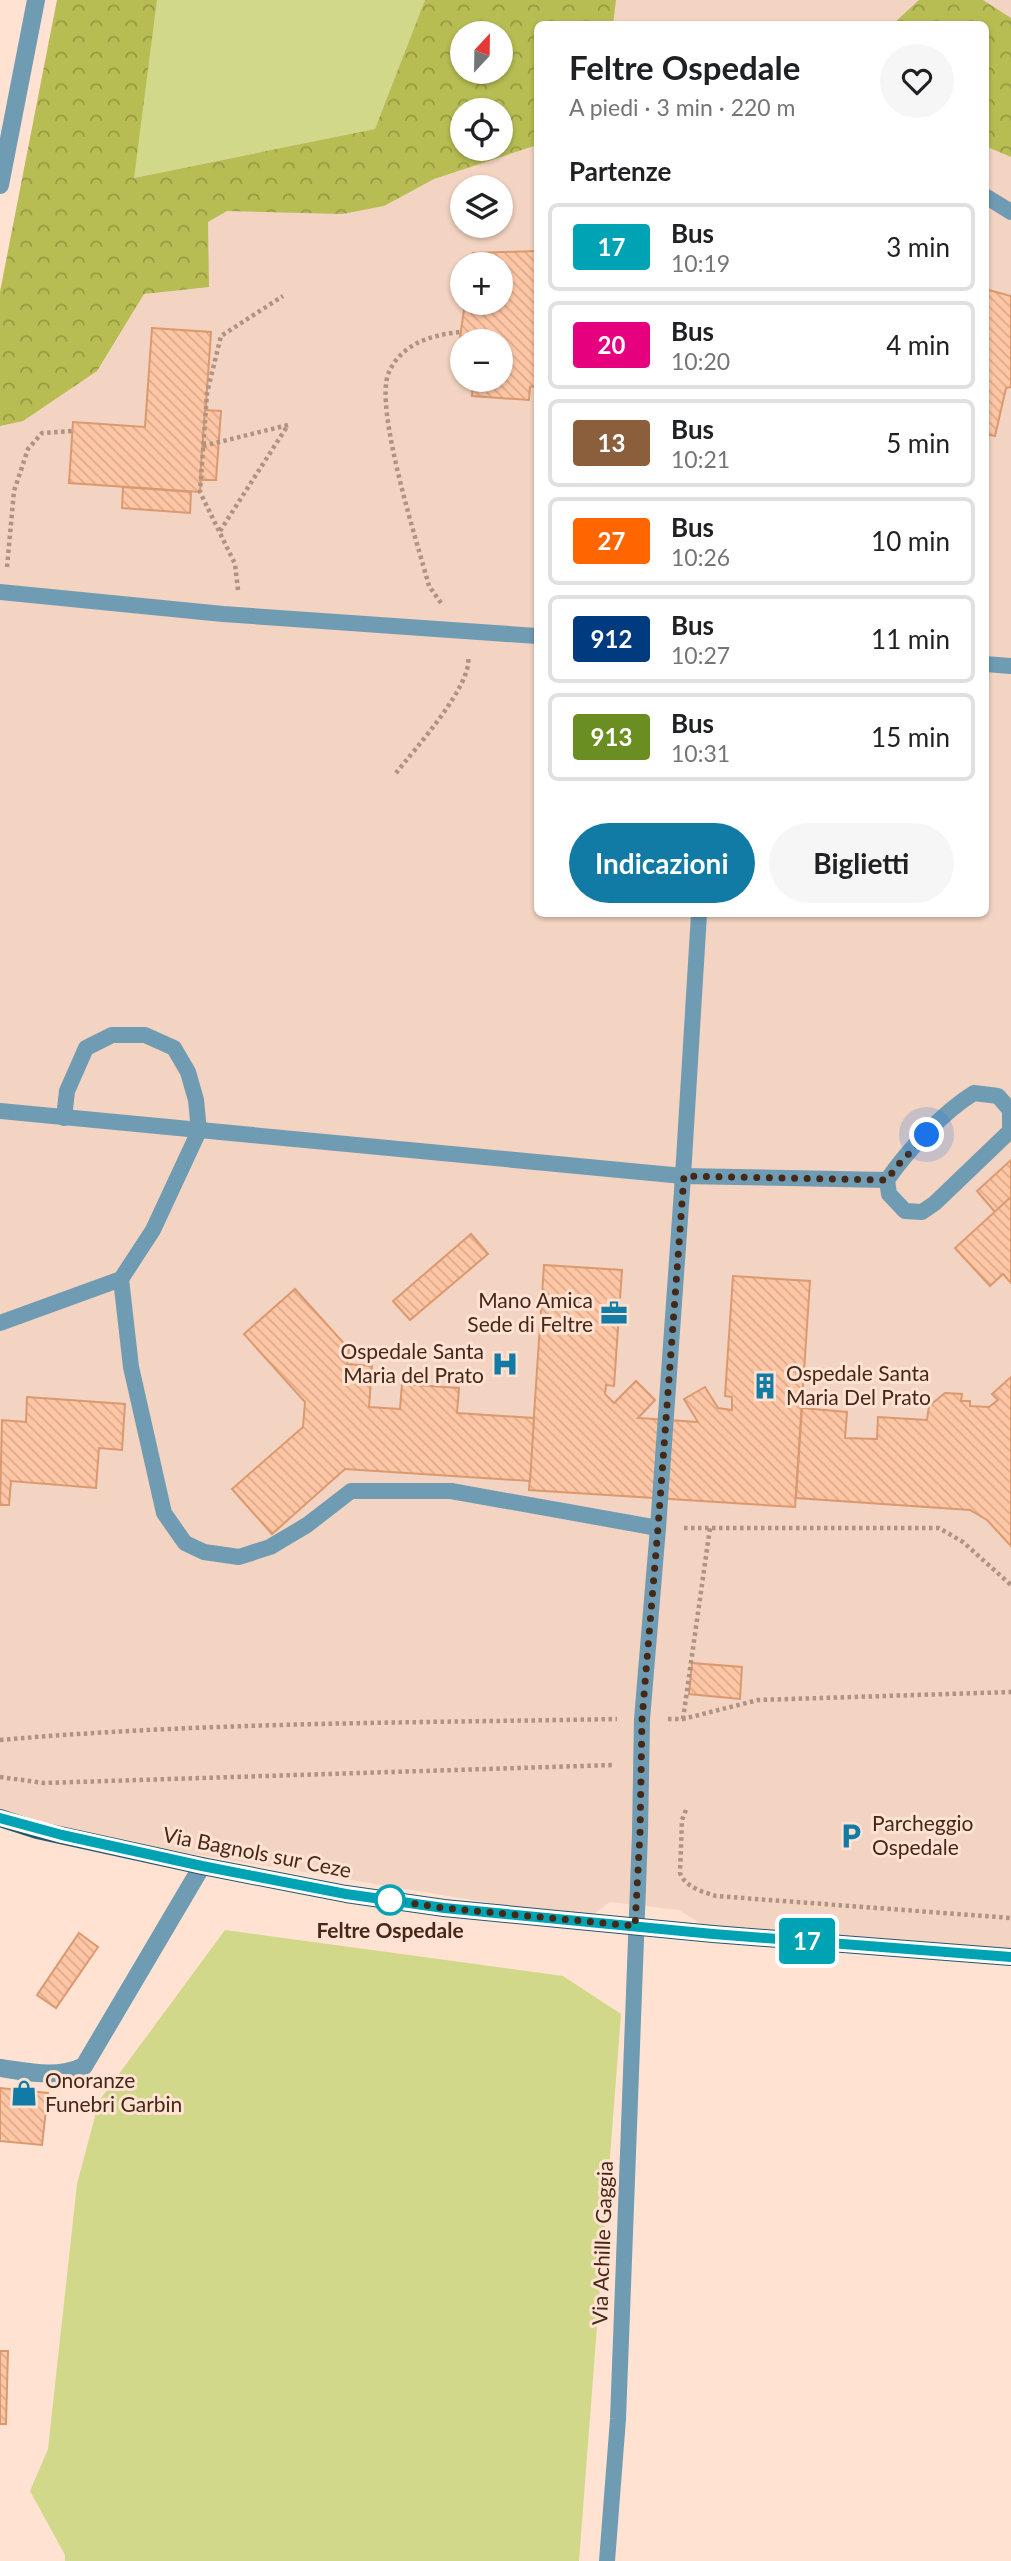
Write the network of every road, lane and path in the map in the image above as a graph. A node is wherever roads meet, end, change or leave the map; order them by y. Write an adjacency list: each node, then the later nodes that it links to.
1 (36, 0): 2 (street)
2 (0, 185)
3 (989, 198): 4 (lane)
4 (1011, 212)
5 (283, 296): 8 (path)
6 (450, 333): 12 (path)
7 (73, 432): 10 (path)
8 (203, 446): 9 (path); 9 (path)
9 (219, 531): 11 (path)
10 (2, 592): 11 (lane)
11 (241, 615): 12 (lane)
12 (462, 631): 13 (lane); 16 (path)
13 (534, 636)
14 (989, 664): 15 (lane)
15 (1011, 666)
16 (396, 773)
17 (699, 917): 21 (lane, Via Achille Gaggia)
18 (0, 1111): 19 (lane)
19 (64, 1118): 20 (lane); 20 (lane)
20 (199, 1131): 21 (lane); 23 (lane)
21 (684, 1176): 22 (lane); 25 (lane, Via Achille Gaggia)
22 (887, 1180): 22 (lane)
23 (121, 1279): 24 (lane); 25 (lane)
24 (0, 1323)
25 (658, 1528): 26 (path); 29 (lane, Via Achille Gaggia)
26 (710, 1528): 27 (path); 30 (path)
27 (1011, 1585)
28 (1011, 1692): 30 (path)
29 (642, 1719): 30 (path); 31 (path); 40 (lane, Via Achille Gaggia)
30 (683, 1719)
31 (0, 1740)
32 (613, 1765): 33 (path)
33 (0, 1777)
34 (686, 1810): 37 (path)
35 (0, 1818): 36 (main road, Via Bagnols sur Ceze)
36 (202, 1866): 40 (main road, Via Bagnols sur Ceze); 42 (street)
37 (716, 1896): 38 (path); 39 (path)
38 (715, 1906)
39 (1011, 1918)
40 (635, 1926): 41 (main road, Via Bagnols sur Ceze); 43 (lane, Via Achille Gaggia)
41 (1011, 1957)
42 (0, 2068)
43 (607, 2561)

